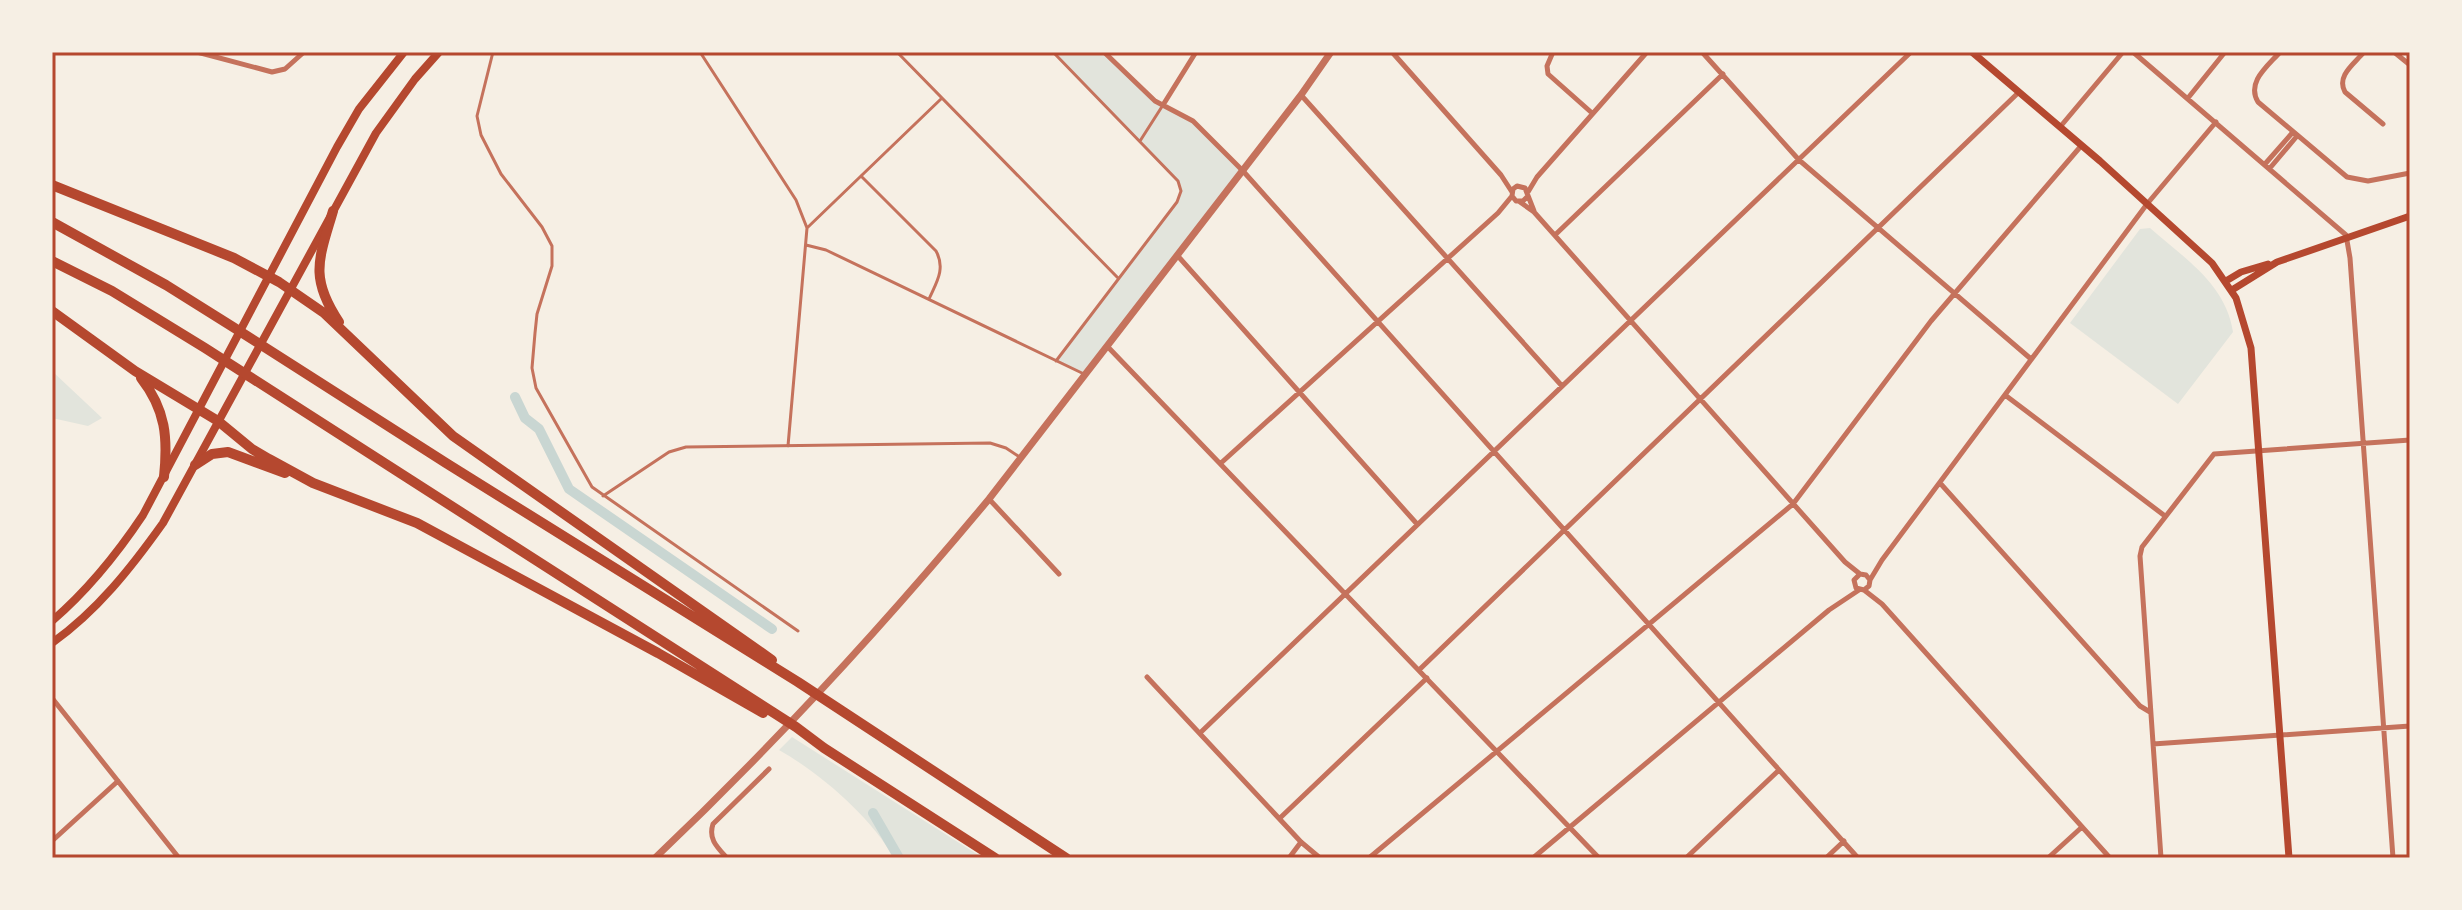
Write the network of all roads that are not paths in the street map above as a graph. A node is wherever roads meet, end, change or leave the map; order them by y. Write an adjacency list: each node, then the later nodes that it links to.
1 (197, 52): 2 (street)
2 (304, 52)
3 (404, 52): 61 (main road)
4 (439, 52): 48 (main road)
5 (493, 52): 94 (lane)
6 (700, 52): 52 (lane)
7 (897, 52): 28 (lane)
8 (1053, 52): 36 (lane)
9 (1104, 52): 30 (street)
10 (1196, 52): 30 (street)
11 (1331, 52): 27 (street)
12 (1392, 52): 42 (street)
13 (1553, 52): 31 (street)
14 (1647, 52): 31 (street)
15 (1702, 52): 25 (street)
16 (1911, 52): 38 (street)
17 (1972, 52): 26 (main road)
18 (2123, 52): 34 (street)
19 (2133, 52): 29 (street)
20 (2225, 52): 29 (street)
21 (2280, 52): 35 (street)
22 (2364, 52): 33 (street)
23 (2394, 52): 24 (street)
24 (2410, 65)
25 (1723, 74): 38 (street); 54 (street)
26 (2019, 92): 34 (main road); 53 (street)
27 (1301, 95): 40 (street); 58 (street)
28 (942, 98): 43 (lane); 62 (lane)
29 (2187, 98): 32 (street)
30 (1163, 105): 36 (lane); 40 (street)
31 (1592, 113): 45 (street)
32 (2216, 122): 39 (street); 47 (street)
33 (2383, 124)
34 (2060, 127): 37 (main road)
35 (2295, 134): 39 (street); 41 (street)
36 (1140, 141): 62 (lane)
37 (2081, 146): 47 (main road); 66 (street)
38 (1799, 160): 53 (street); 69 (street)
39 (2268, 166): 55 (street)
40 (1243, 171): 57 (street); 70 (street)
41 (2410, 173)
42 (1501, 175): 45 (street); 46 (street)
43 (862, 177): 52 (lane); 67 (lane)
44 (52, 185): 61 (highway)
45 (1524, 190): 46 (street); 46 (street); 49 (street)
46 (1515, 198): 49 (street); 58 (street)
47 (2147, 204): 63 (main road); 73 (street)
48 (333, 211): 64 (main road); 71 (highway)
49 (1534, 212): 54 (street)
50 (2410, 216): 55 (main road)
51 (52, 222): 117 (highway)
52 (807, 228): 56 (lane)
53 (1878, 228): 66 (street); 80 (street)
54 (1555, 235): 69 (street)
55 (2347, 238): 60 (main road); 84 (street)
56 (806, 245): 67 (lane); 85 (lane)
57 (1177, 255): 72 (street); 78 (street)
58 (1449, 259): 70 (street); 77 (street)
59 (52, 261): 126 (highway)
60 (2276, 263): 63 (main road); 65 (main road)
61 (270, 276): 64 (highway); 81 (main road)
62 (1119, 279): 74 (lane)
63 (2226, 281): 65 (main road)
64 (290, 289): 71 (highway); 82 (main road)
65 (2232, 290): 87 (main road)
66 (1954, 293): 73 (street); 96 (street)
67 (929, 300): 74 (lane)
68 (52, 311): 75 (highway)
69 (1630, 321): 77 (street); 80 (street)
70 (1378, 322): 78 (street); 86 (street)
71 (349, 337): 117 (highway)
72 (1107, 346): 76 (street); 89 (street)
73 (2031, 360): 79 (street)
74 (1056, 361): 76 (lane)
75 (135, 371): 81 (highway); 91 (highway)
76 (1084, 374): 88 (street)
77 (1562, 386): 86 (street)
78 (1299, 393): 89 (street); 98 (street)
79 (2005, 395): 93 (street); 97 (street)
80 (1700, 399): 96 (street); 99 (street)
81 (199, 411): 82 (highway); 91 (main road)
82 (218, 421): 90 (main road); 92 (highway)
83 (2410, 440): 84 (street)
84 (2363, 443): 87 (street); 122 (street)
85 (788, 446): 88 (lane); 94 (lane)
86 (1494, 451): 98 (street); 99 (street)
87 (2258, 451): 97 (street); 124 (main road)
88 (1021, 458): 95 (street)
89 (1221, 463): 107 (street)
90 (195, 465): 92 (highway); 113 (main road)
91 (164, 477): 110 (main road)
92 (313, 483): 126 (highway)
93 (1940, 483): 100 (street); 120 (street)
94 (602, 496): 112 (lane)
95 (989, 499): 102 (street); 138 (street)
96 (1793, 504): 101 (street); 111 (street)
97 (2165, 516): 120 (street)
98 (1417, 524): 107 (street)
99 (1564, 530): 111 (street); 114 (street)
100 (1882, 560): 103 (street); 105 (street)
101 (1845, 562): 103 (street); 104 (street)
102 (1059, 574)
103 (1862, 574): 104 (street); 105 (street)
104 (1854, 581): 106 (street); 108 (street)
105 (1870, 582): 106 (street); 109 (street)
106 (1861, 590): 108 (street); 109 (street)
107 (1345, 593): 114 (street); 123 (street)
108 (1841, 600): 119 (street)
109 (1882, 604): 133 (street)
110 (52, 621)
111 (1649, 624): 119 (street); 127 (street)
112 (798, 631)
113 (52, 643)
114 (1419, 670): 116 (street)
115 (1147, 677): 123 (street)
116 (1427, 678): 127 (street); 131 (street)
117 (798, 682): 141 (highway)
118 (52, 698): 130 (street)
119 (1718, 702): 129 (street); 132 (street)
120 (2151, 712): 125 (street)
121 (2410, 726): 122 (street)
122 (2384, 728): 124 (street); 154 (street)
123 (1200, 733): 131 (street)
124 (2280, 735): 125 (street); 153 (main road)
125 (2153, 744): 152 (street)
126 (824, 748): 140 (highway)
127 (1497, 751): 132 (street); 144 (street)
128 (769, 769): 139 (street)
129 (1779, 770): 135 (street); 147 (street)
130 (118, 781): 134 (street); 137 (street)
131 (1280, 818): 136 (street)
132 (1569, 827): 145 (street); 146 (street)
133 (2082, 827): 150 (street); 151 (street)
134 (52, 841)
135 (1844, 841): 148 (street); 149 (street)
136 (1301, 842): 142 (street); 143 (street)
137 (179, 858)
138 (655, 858)
139 (727, 858)
140 (995, 858)
141 (1066, 858)
142 (1289, 858)
143 (1320, 858)
144 (1369, 858)
145 (1533, 858)
146 (1599, 858)
147 (1686, 858)
148 (1826, 858)
149 (1858, 858)
150 (2048, 858)
151 (2110, 858)
152 (2161, 858)
153 (2289, 858)
154 (2393, 858)

